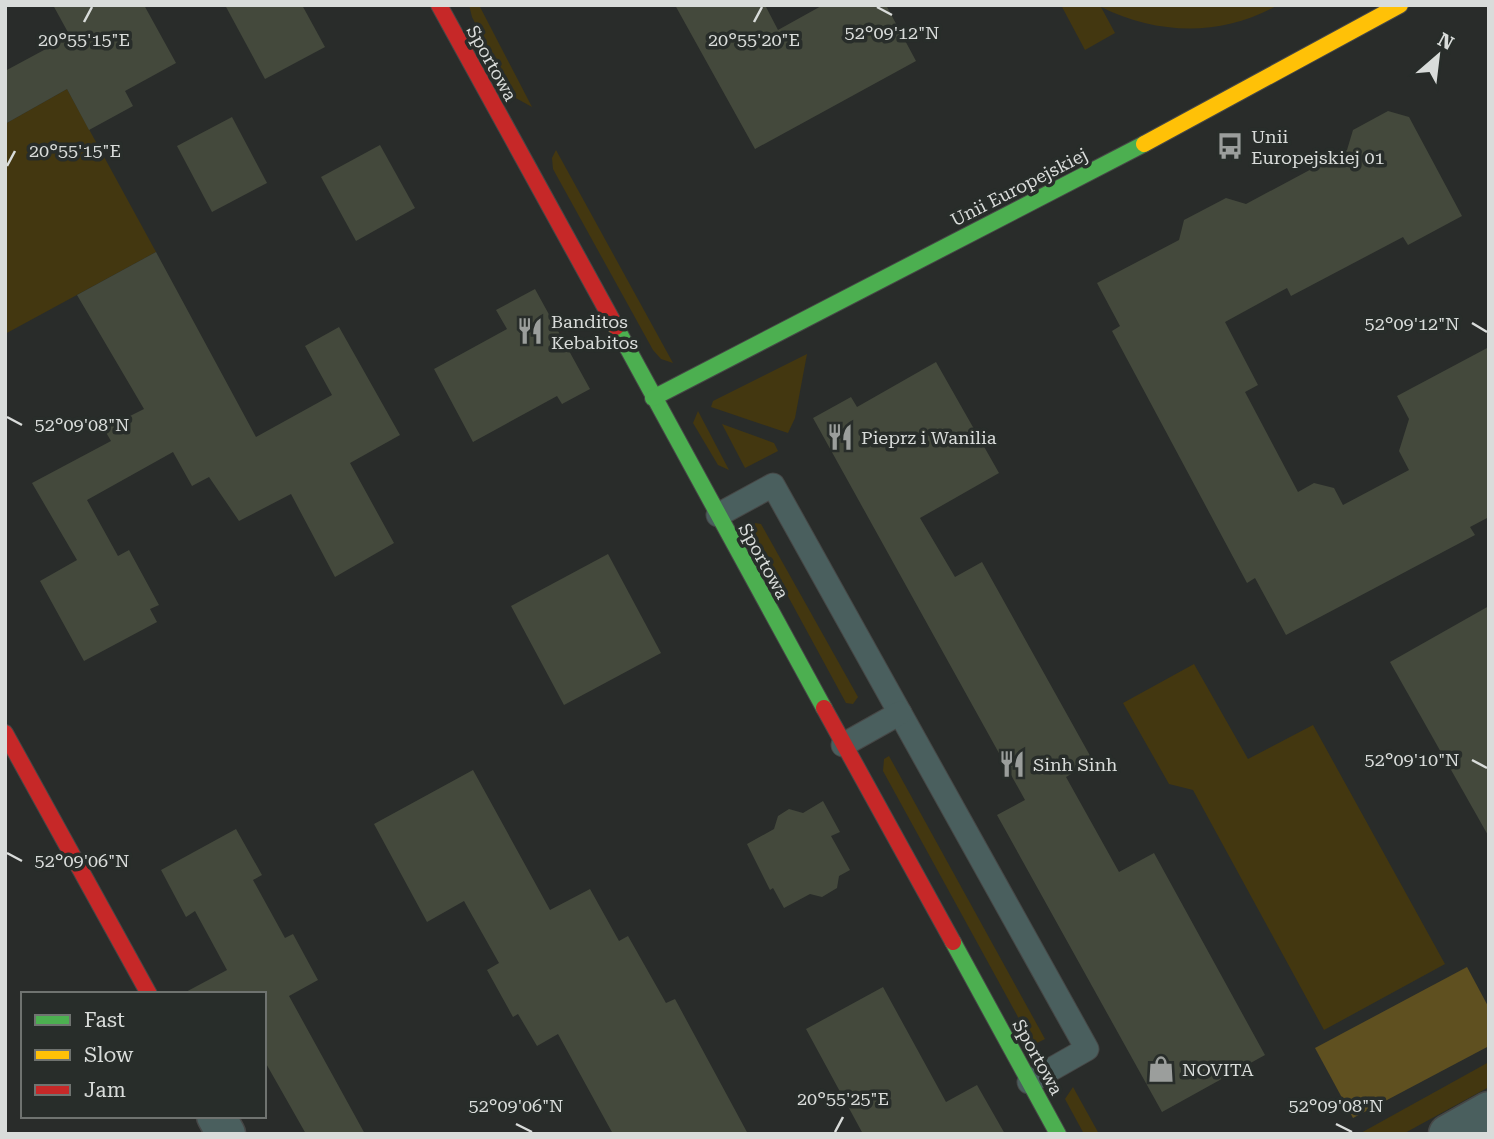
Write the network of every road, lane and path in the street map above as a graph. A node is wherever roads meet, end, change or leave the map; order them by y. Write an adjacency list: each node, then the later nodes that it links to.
1 (439, 5): 3 (street, Sportowa)
2 (1400, 5): 3 (street, Unii Europejskiej)
3 (653, 398): 4 (street, Sportowa)
4 (718, 515): 5 (lane); 7 (street, Sportowa)
5 (900, 713): 7 (lane); 9 (lane)
6 (5, 733): 8 (street)
7 (843, 745): 9 (street, Sportowa)
8 (148, 992)
9 (1029, 1082): 13 (street, Sportowa)
10 (1489, 1111): 14 (street)
11 (217, 1118): 12 (street)
12 (226, 1134)
13 (1058, 1134)
14 (1448, 1134)

